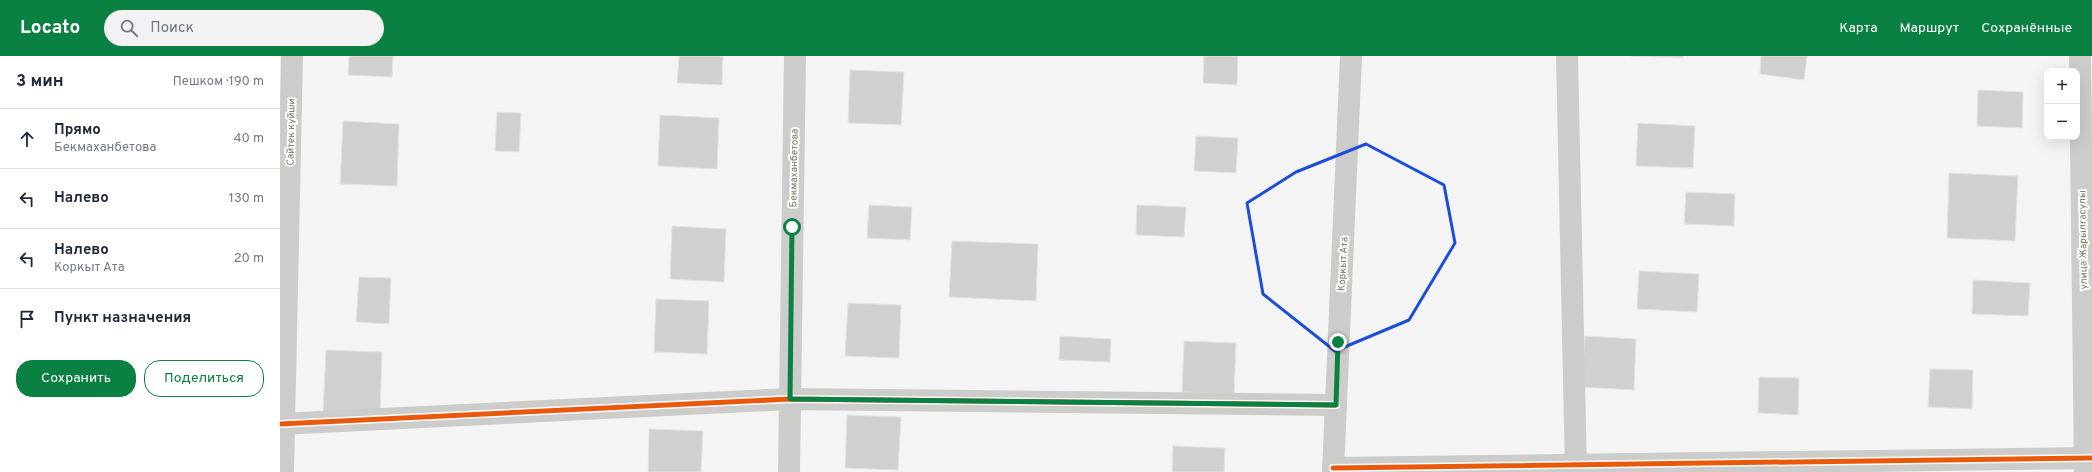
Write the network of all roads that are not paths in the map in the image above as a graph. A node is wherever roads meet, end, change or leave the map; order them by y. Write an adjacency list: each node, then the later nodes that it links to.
1 (292, 56): 8 (street, Сайтек куйши)
2 (795, 56): 6 (street, Бекмаханбетова)
3 (1351, 56): 7 (street, Коркыт Ата)
4 (1567, 56): 10 (street)
5 (2080, 56): 9 (street, улица Жарылгасулы)
6 (790, 399): 7 (street); 8 (street); 13 (street, Бекмаханбетова)
7 (1336, 405): 11 (street, Коркыт Ата)
8 (282, 424): 12 (street, Сайтек куйши)
9 (2087, 463): 10 (street)
10 (1576, 469): 11 (street)
11 (1333, 470)
12 (283, 472)
13 (790, 472)

